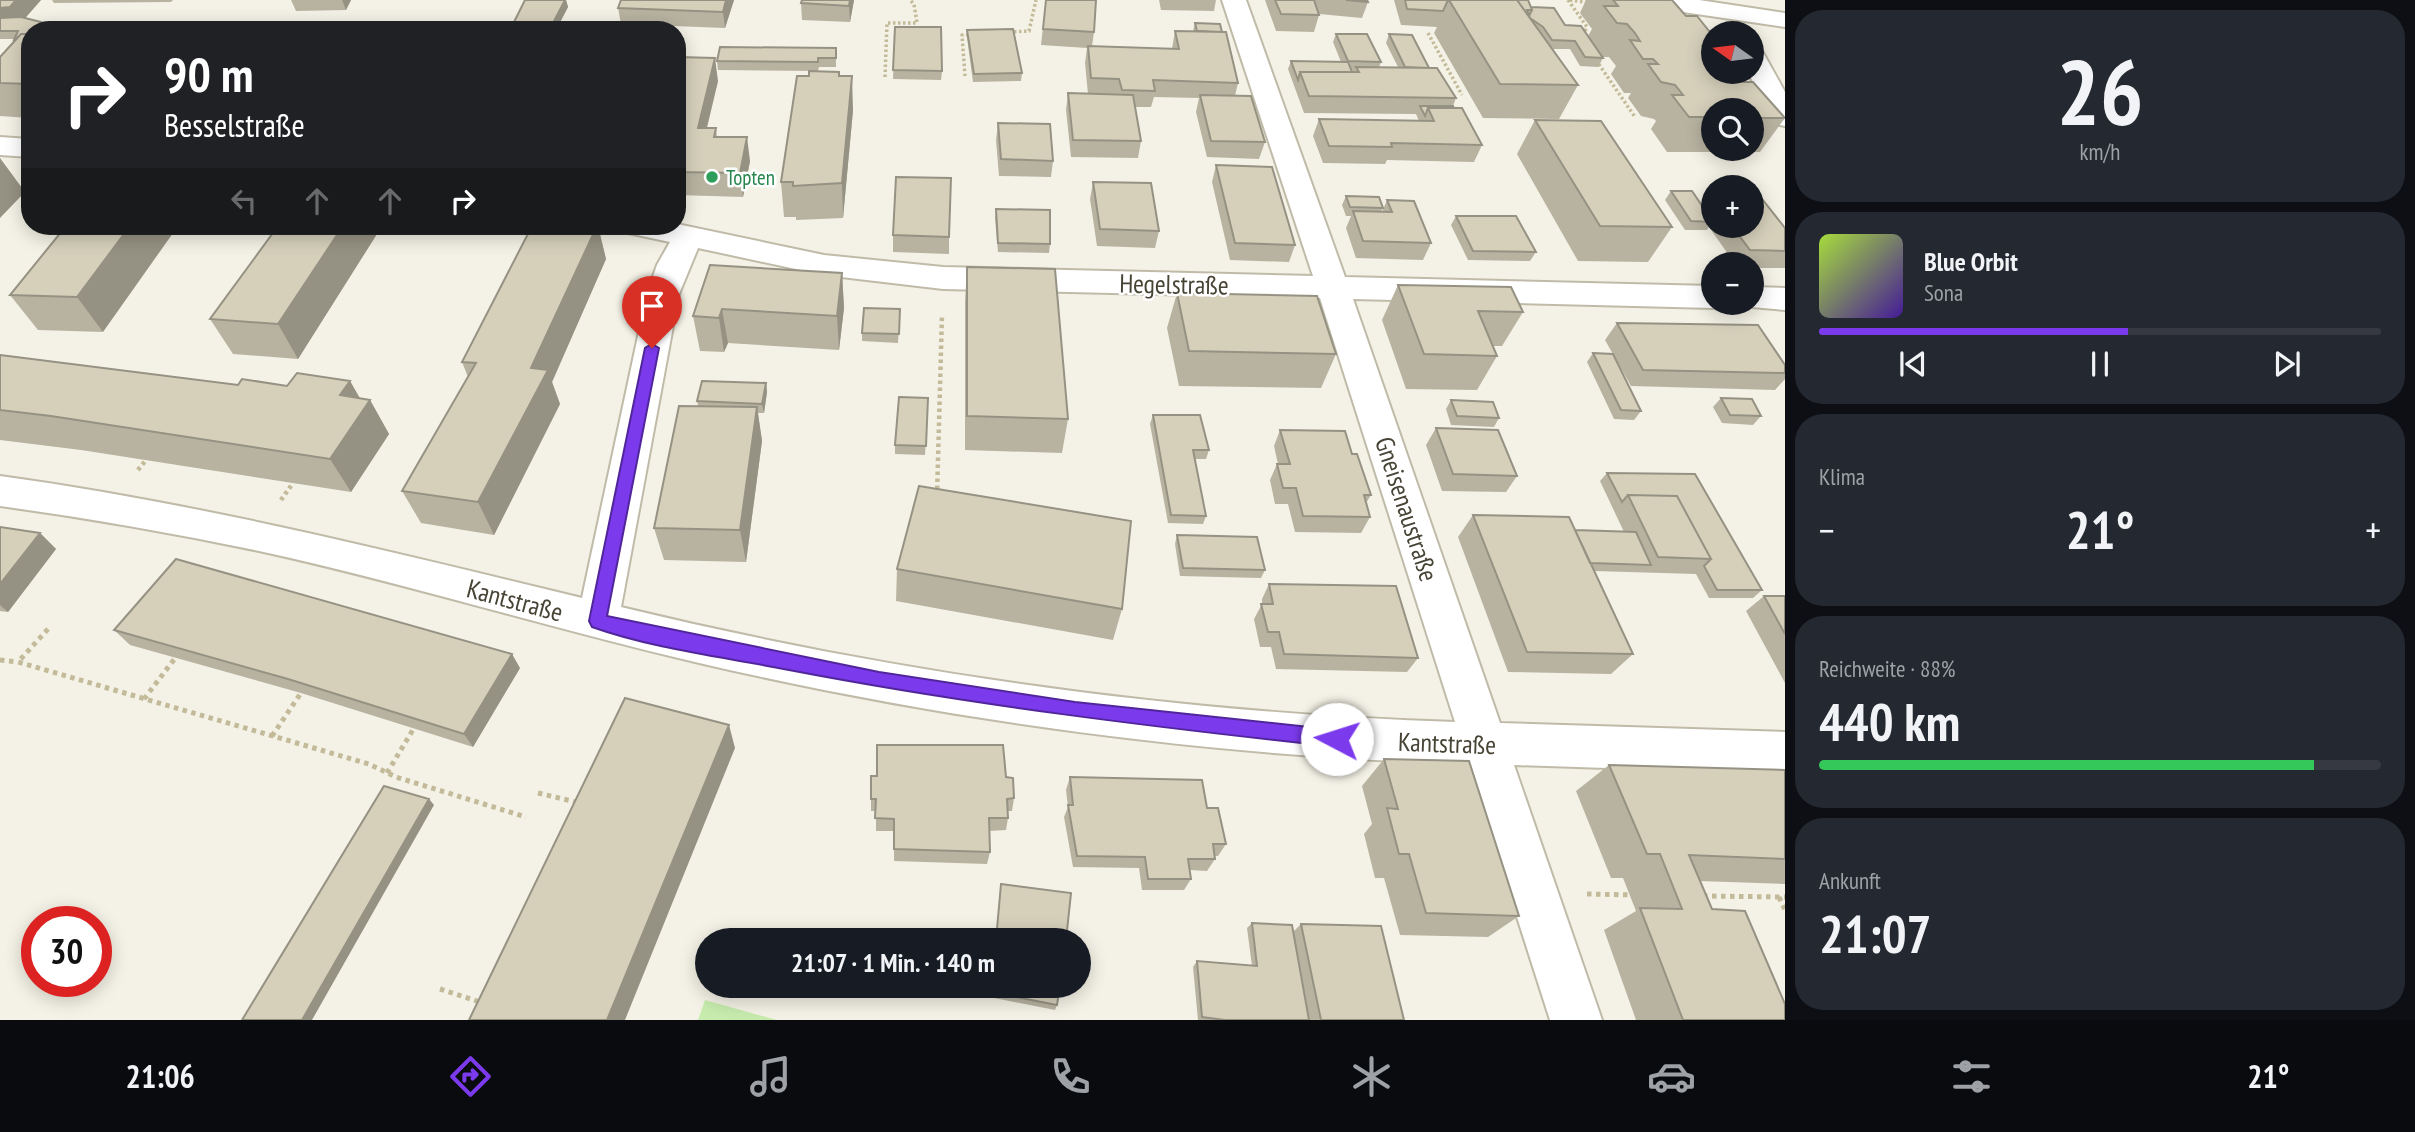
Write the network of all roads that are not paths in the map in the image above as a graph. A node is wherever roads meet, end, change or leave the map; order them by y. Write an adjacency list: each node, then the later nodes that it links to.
1 (1234, 0): 12 (street, Gneisenaustraße)
2 (1649, 0): 4 (street)
3 (1785, 20): 5 (street)
4 (1730, 21)
5 (1764, 21)
6 (1764, 77): 7 (street)
7 (1785, 118)
8 (0, 146): 9 (street)
9 (21, 147)
10 (680, 235): 11 (street, Hegelstraße)
11 (689, 237): 12 (street, Hegelstraße); 17 (street)
12 (1333, 288): 13 (street, Hegelstraße); 18 (street, Gneisenaustraße)
13 (1701, 297)
14 (1764, 298): 15 (street)
15 (1785, 299)
16 (0, 491): 17 (street, Kantstraße)
17 (598, 621): 18 (street, Kantstraße)
18 (1486, 745): 19 (street, Kantstraße); 20 (street, Gneisenaustraße)
19 (1785, 753)
20 (1576, 1020)

